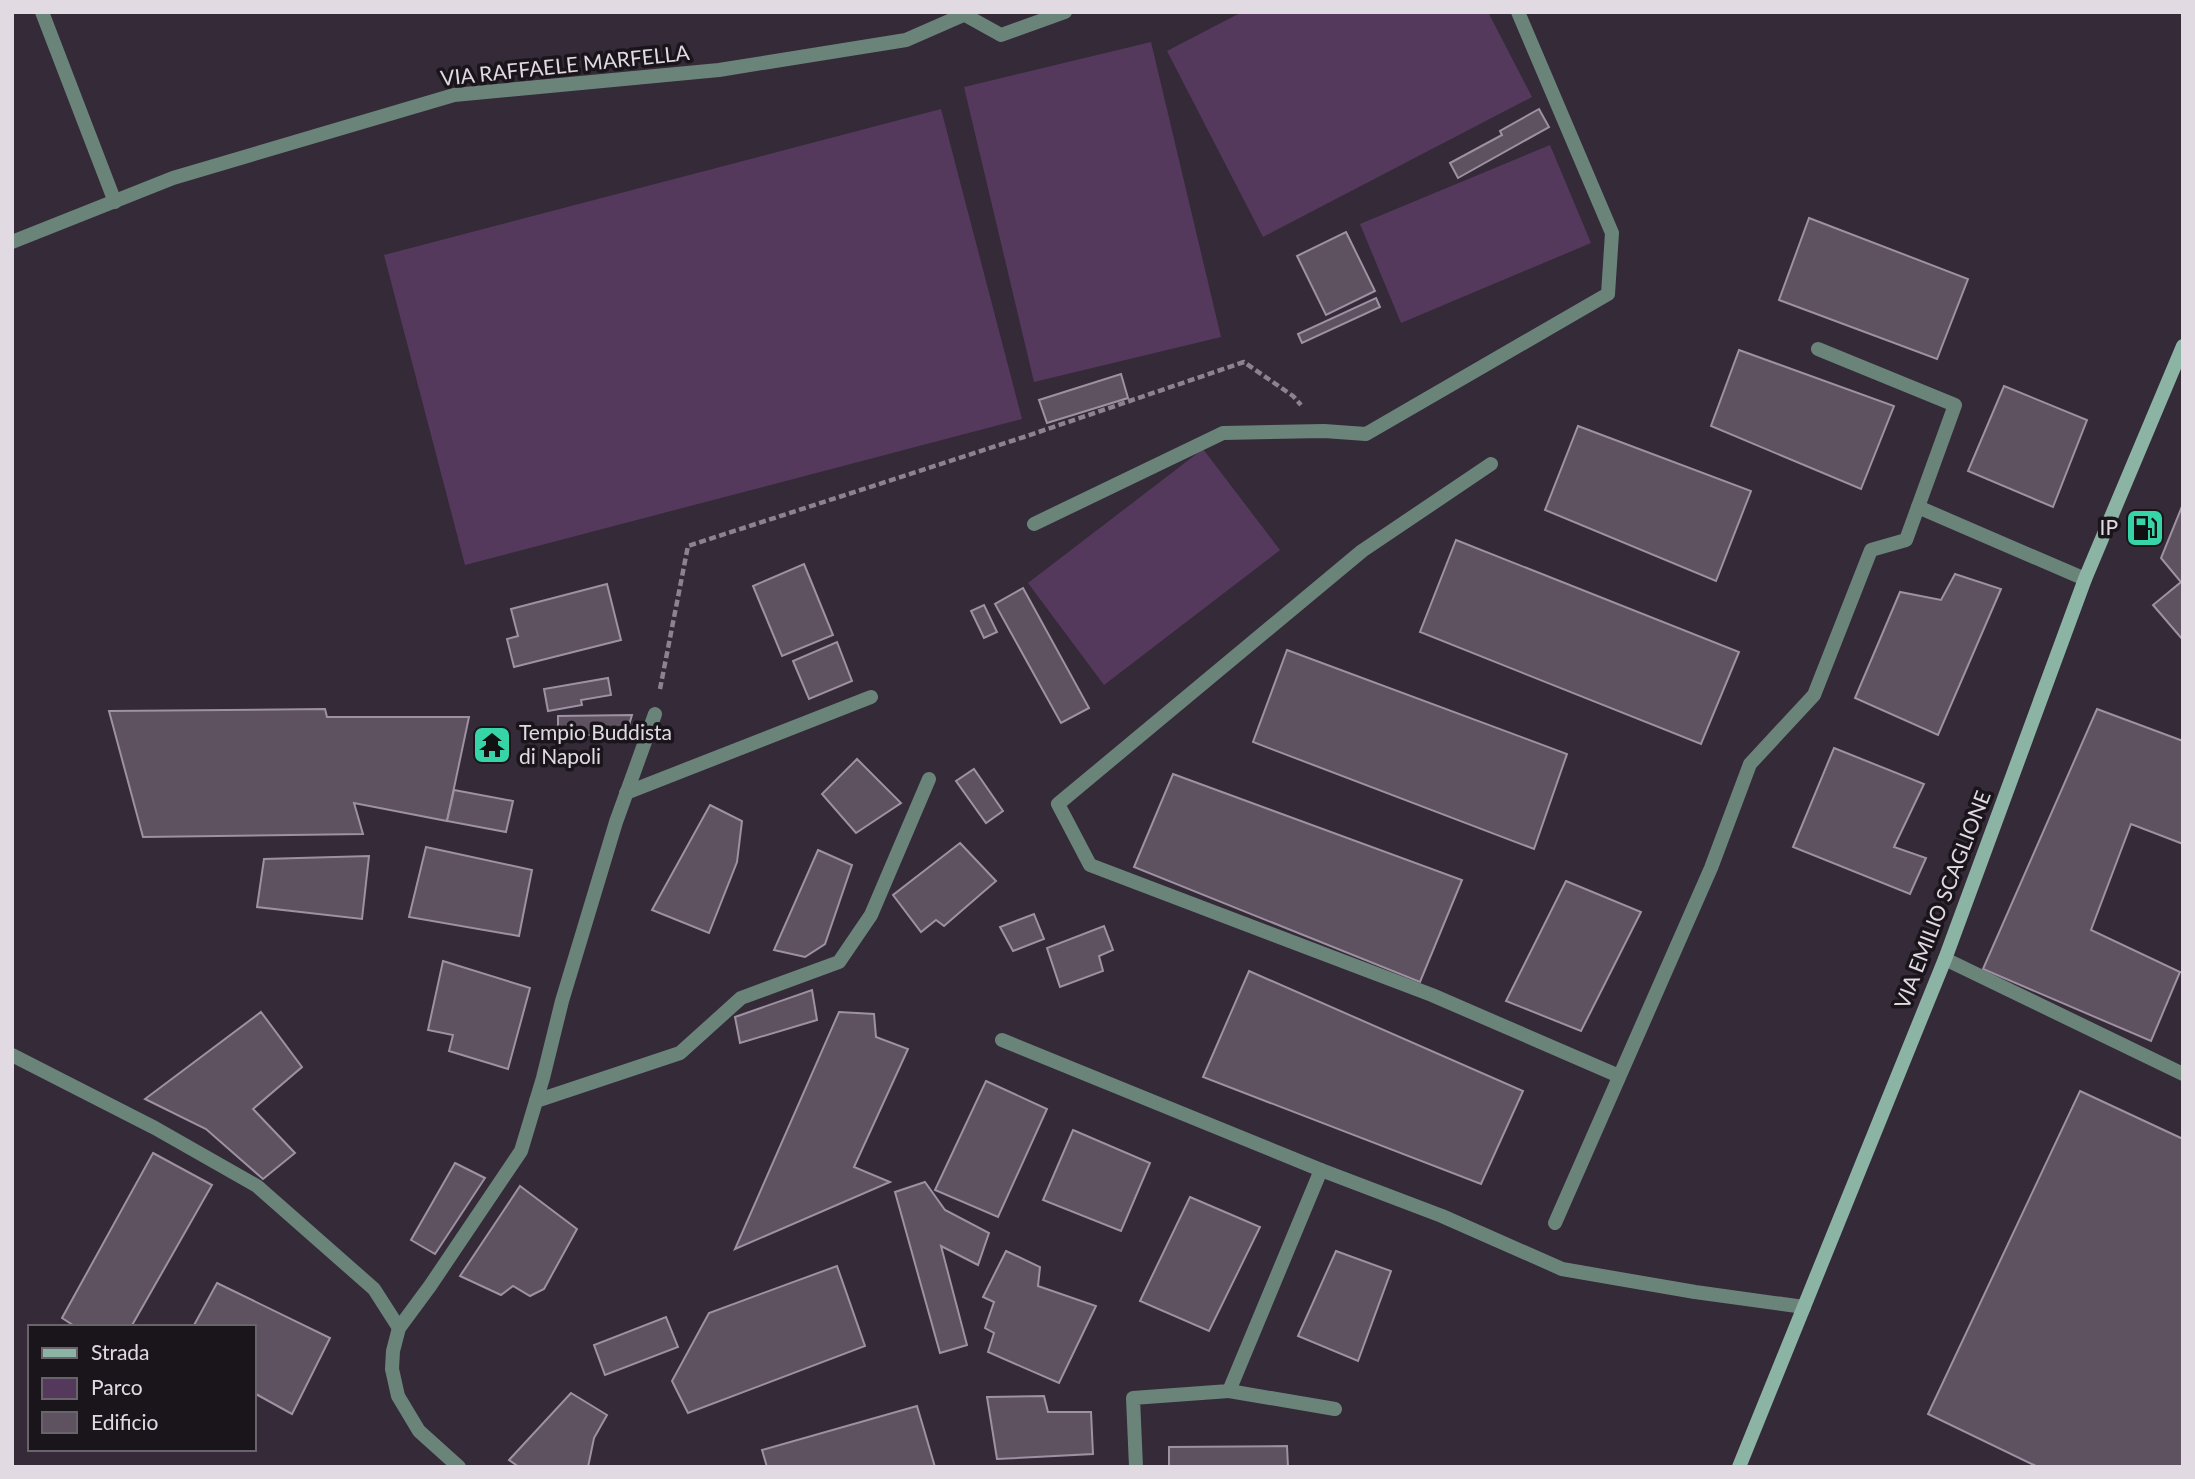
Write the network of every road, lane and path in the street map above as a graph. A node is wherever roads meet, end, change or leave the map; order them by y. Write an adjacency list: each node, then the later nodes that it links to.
1 (42, 12): 5 (street)
2 (1065, 12): 4 (street)
3 (1518, 12): 9 (street)
4 (968, 13): 5 (street, VIA RAFFAELE MARFELLA)
5 (115, 202): 6 (street, VIA RAFFAELE MARFELLA)
6 (12, 242)
7 (2183, 346): 13 (main road, VIA EMILIO SCAGLIONE)
8 (1818, 349): 11 (street)
9 (1324, 430): 12 (street); 15 (path)
10 (1491, 464): 22 (street)
11 (1918, 507): 13 (street); 22 (street)
12 (1034, 524)
13 (2085, 579): 18 (main road, VIA EMILIO SCAGLIONE)
14 (871, 697): 17 (street)
15 (655, 714): 17 (street)
16 (929, 779): 23 (street)
17 (626, 793): 23 (street)
18 (1945, 959): 21 (street); 26 (main road, VIA EMILIO SCAGLIONE)
19 (1002, 1040): 24 (street)
20 (12, 1055): 27 (street)
21 (2183, 1074)
22 (1619, 1076): 25 (street)
23 (536, 1101): 27 (street)
24 (1321, 1170): 26 (street); 28 (street)
25 (1555, 1223)
26 (1804, 1307): 32 (main road, VIA EMILIO SCAGLIONE)
27 (398, 1328): 30 (street)
28 (1229, 1391): 29 (street); 31 (street)
29 (1335, 1409)
30 (459, 1467)
31 (1136, 1467)
32 (1740, 1467)

